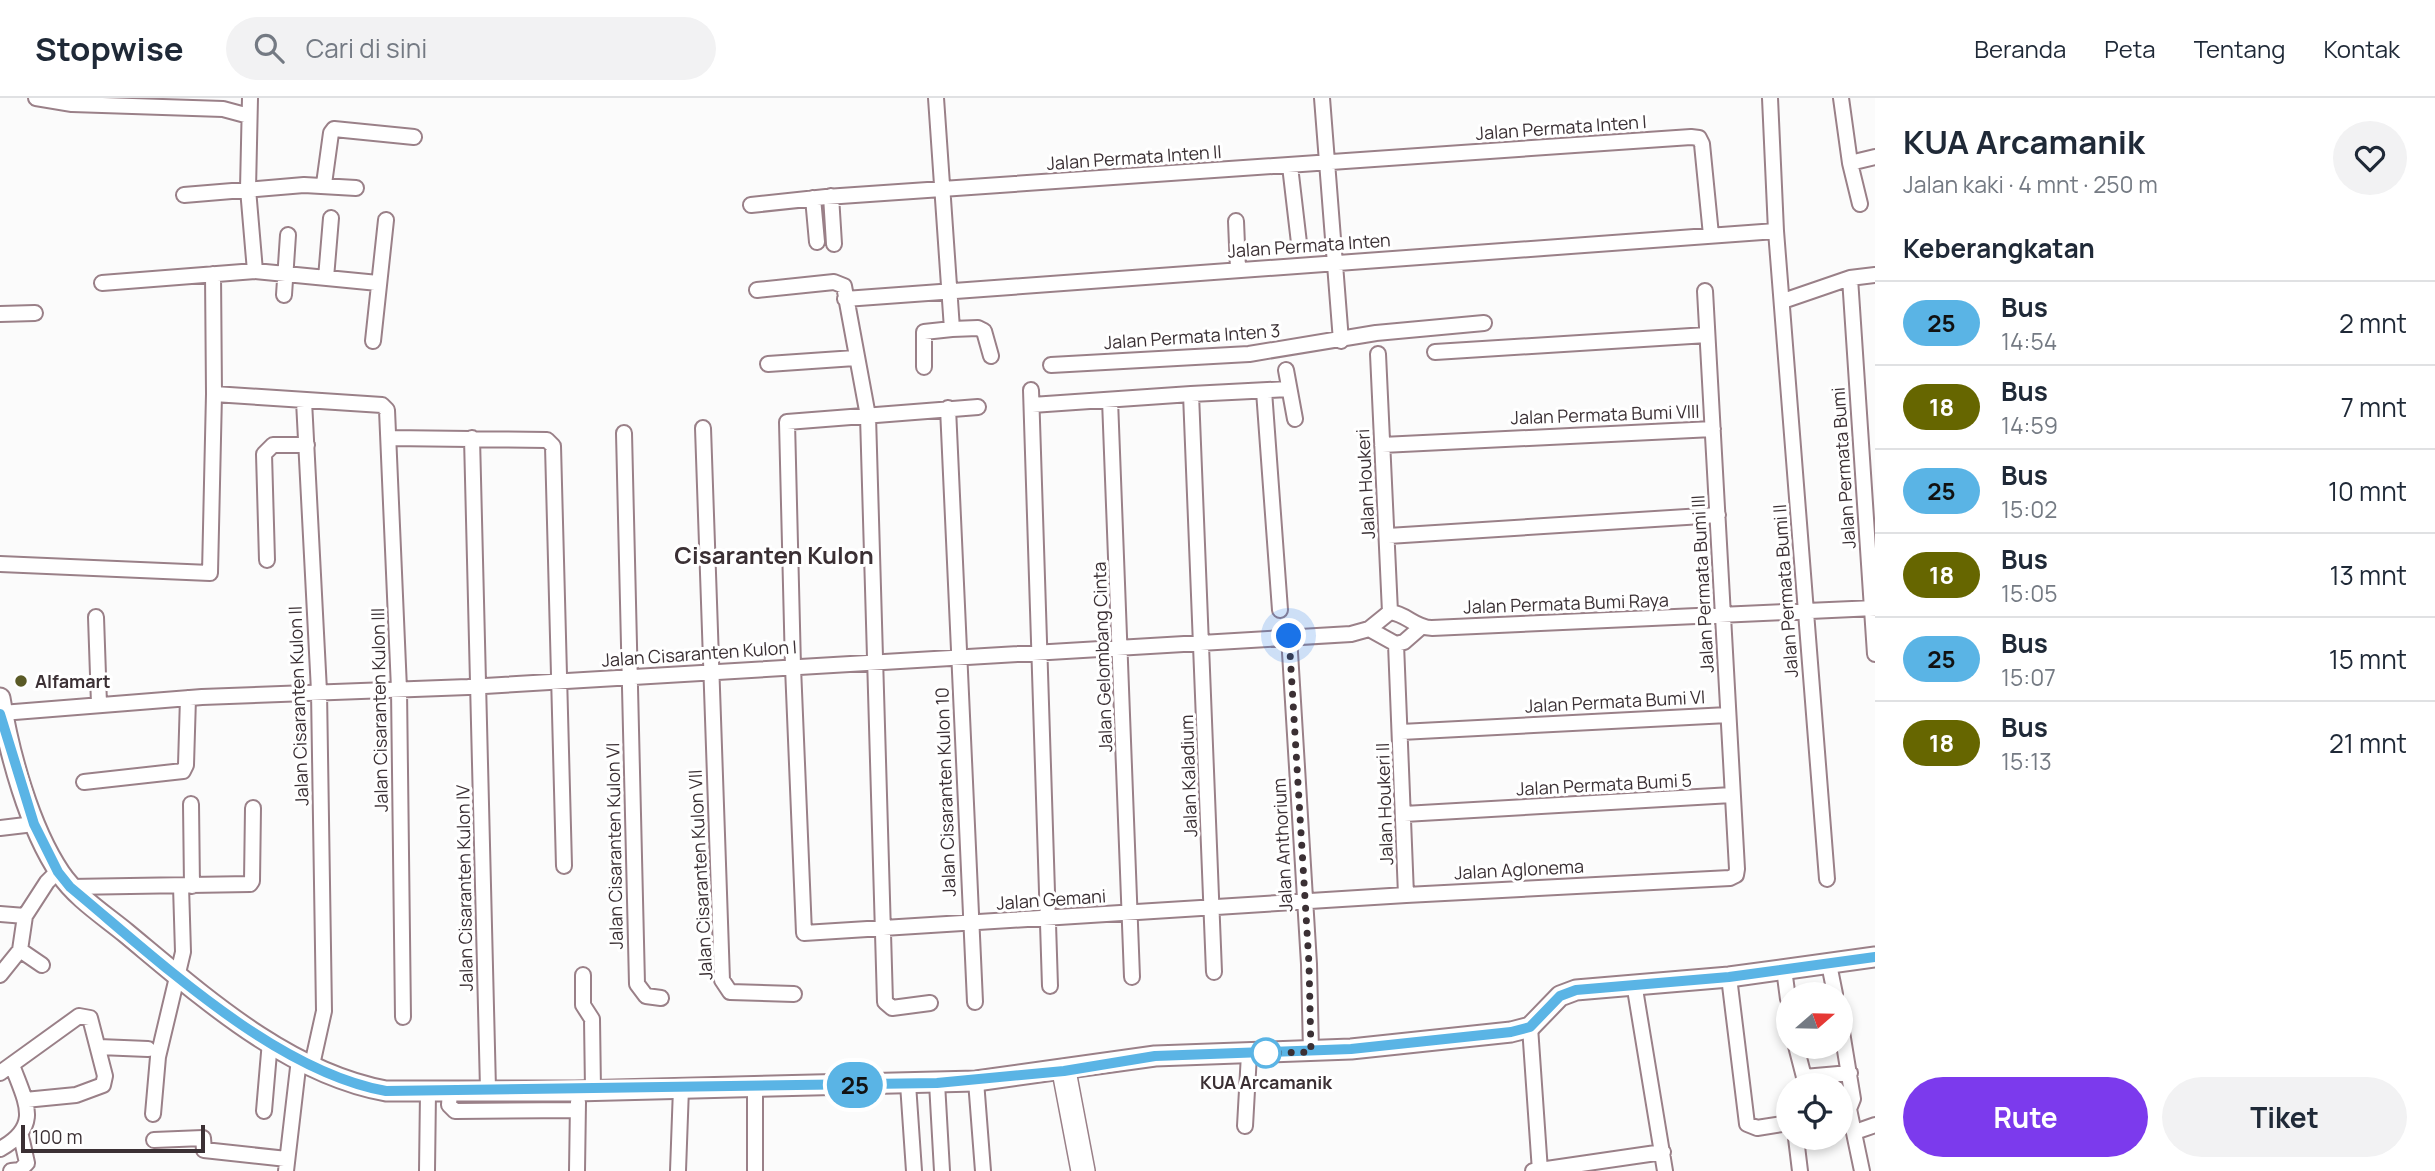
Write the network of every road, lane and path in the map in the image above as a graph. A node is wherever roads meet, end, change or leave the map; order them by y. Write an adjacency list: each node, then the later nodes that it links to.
1 (36, 98): 7 (street)
2 (250, 98): 8 (street)
3 (936, 98): 17 (street)
4 (1322, 98): 11 (street)
5 (1770, 98): 26 (street, Jalan Permata Bumi II)
6 (1841, 98): 12 (street)
7 (155, 102): 8 (street)
8 (248, 116): 16 (street)
9 (414, 137): 14 (street)
10 (1875, 157): 12 (street)
11 (1329, 163): 13 (street, Jalan Permata Inten II); 27 (street, Jalan Permata Inten I); 32 (street)
12 (1850, 163): 21 (street)
13 (1290, 166): 17 (street, Jalan Permata Inten II); 30 (street)
14 (324, 184): 15 (street); 16 (street)
15 (356, 188)
16 (248, 189): 18 (street); 34 (street)
17 (941, 189): 19 (street, Jalan Permata Inten II); 43 (street)
18 (184, 195)
19 (831, 197): 20 (street, Jalan Permata Inten II); 31 (street)
20 (813, 198): 22 (street, Jalan Permata Inten II); 29 (street)
21 (1860, 204)
22 (751, 205)
23 (331, 218): 38 (street)
24 (386, 220): 40 (street)
25 (1236, 221): 33 (street)
26 (1776, 232): 27 (street, Jalan Permata Inten); 47 (street, Jalan Permata Bumi II)
27 (1711, 235): 32 (street, Jalan Permata Inten)
28 (288, 236): 36 (street)
29 (817, 242)
30 (1299, 243)
31 (834, 244)
32 (1336, 262): 33 (street, Jalan Permata Inten); 54 (street)
33 (1238, 269): 43 (street, Jalan Permata Inten)
34 (255, 271): 35 (street); 36 (street)
35 (213, 274): 41 (street); 65 (street)
36 (286, 274): 38 (street); 45 (street)
37 (1875, 275): 39 (street)
38 (326, 278): 40 (street)
39 (1850, 278): 47 (street); 84 (street, Jalan Permata Bumi)
40 (378, 283): 53 (street)
41 (102, 284)
42 (757, 290): 46 (street)
43 (949, 290): 46 (street, Jalan Permata Inten); 51 (street)
44 (1705, 291): 52 (street, Jalan Permata Bumi III)
45 (284, 295)
46 (845, 299): 58 (street)
47 (1783, 301): 86 (street, Jalan Permata Bumi II)
48 (34, 313): 49 (street)
49 (0, 314)
50 (1484, 323): 54 (street, Jalan Permata Inten 3)
51 (952, 329): 57 (street); 61 (street)
52 (1707, 335): 55 (street); 74 (street, Jalan Permata Bumi III)
53 (373, 341)
54 (1341, 341): 60 (street, Jalan Permata Inten 3)
55 (1435, 352)
56 (1378, 354): 79 (street, Jalan Houkeri)
57 (991, 356)
58 (855, 358): 59 (street); 71 (street)
59 (768, 365)
60 (1051, 365)
61 (925, 367)
62 (1286, 370): 63 (street)
63 (1289, 389): 64 (street); 72 (street)
64 (1264, 391): 66 (street); 85 (street)
65 (214, 394): 68 (street); 83 (street)
66 (1191, 394): 67 (street); 93 (street, Jalan Kaladium)
67 (1110, 400): 95 (street, Jalan Gelombang Cinta); 96 (street)
68 (304, 401): 76 (street, Jalan Cisaranten Kulon III); 78 (street, Jalan Cisaranten Kulon II)
69 (978, 407): 70 (street)
70 (948, 408): 71 (street); 98 (street, Jalan Cisaranten Kulon 10)
71 (868, 416): 99 (street); 100 (street)
72 (1295, 419)
73 (703, 428): 101 (street)
74 (1713, 429): 79 (street, Jalan Permata Bumi VIII); 80 (street, Jalan Permata Bumi III)
75 (624, 433): 102 (street, Jalan Cisaranten Kulon VI)
76 (390, 438): 77 (street); 105 (street, Jalan Cisaranten Kulon III)
77 (472, 438): 103 (street); 104 (street, Jalan Cisaranten Kulon IV)
78 (307, 445): 82 (street); 106 (street, Jalan Cisaranten Kulon II)
79 (1382, 445): 81 (street, Jalan Houkeri)
80 (1718, 515): 81 (street); 88 (street, Jalan Permata Bumi III)
81 (1388, 536): 87 (street, Jalan Houkeri)
82 (267, 560)
83 (0, 564)
84 (1873, 608): 86 (street, Jalan Permata Bumi Raya); 97 (street, Jalan Permata Bumi)
85 (1280, 610)
86 (1806, 611): 88 (street, Jalan Permata Bumi Raya); 123 (street, Jalan Permata Bumi II)
87 (1390, 612): 90 (street); 91 (street, Jalan Cisaranten Kulon I)
88 (1723, 616): 90 (street, Jalan Permata Bumi Raya); 110 (street, Jalan Permata Bumi III)
89 (96, 617): 108 (street)
90 (1420, 628): 94 (street)
91 (1369, 629): 92 (street, Jalan Cisaranten Kulon I); 94 (street)
92 (1289, 636): 93 (street, Jalan Cisaranten Kulon I); 126 (street, Jalan Anthorium)
93 (1202, 642): 95 (street, Jalan Cisaranten Kulon I); 127 (street, Jalan Kaladium)
94 (1396, 644): 112 (street)
95 (1121, 649): 96 (street, Jalan Cisaranten Kulon I); 128 (street, Jalan Gelombang Cinta)
96 (1038, 653): 98 (street, Jalan Cisaranten Kulon I); 131 (street)
97 (1875, 654)
98 (959, 659): 99 (street, Jalan Cisaranten Kulon I); 132 (street, Jalan Cisaranten Kulon 10)
99 (874, 662): 100 (street, Jalan Cisaranten Kulon I); 133 (street)
100 (793, 667): 101 (street, Jalan Cisaranten Kulon I); 133 (street, Jalan Gemani)
101 (712, 672): 102 (street, Jalan Cisaranten Kulon I); 149 (street, Jalan Cisaranten Kulon VII)
102 (630, 676): 103 (street, Jalan Cisaranten Kulon I); 150 (street, Jalan Cisaranten Kulon VI)
103 (561, 682): 104 (street, Jalan Cisaranten Kulon I); 120 (street)
104 (480, 686): 105 (street, Jalan Cisaranten Kulon I); 170 (street, Jalan Cisaranten Kulon IV)
105 (399, 690): 106 (street, Jalan Cisaranten Kulon I); 153 (street, Jalan Cisaranten Kulon III)
106 (319, 691): 107 (street, Jalan Cisaranten Kulon I); 161 (street, Jalan Cisaranten Kulon II)
107 (187, 698): 108 (street, Jalan Cisaranten Kulon I); 113 (street)
108 (99, 704): 109 (street, Jalan Cisaranten Kulon I)
109 (1, 708): 118 (main road)
110 (1728, 715): 111 (street, Jalan Permata Bumi VI); 114 (street, Jalan Permata Bumi III)
111 (1504, 726): 112 (street, Jalan Houkeri II)
112 (1401, 732): 117 (street, Jalan Houkeri II)
113 (84, 782)
114 (1732, 795): 117 (street, Jalan Permata Bumi 5); 121 (street, Jalan Permata Bumi III)
115 (191, 804): 124 (street)
116 (253, 808): 124 (street)
117 (1404, 814): 125 (street, Jalan Houkeri II)
118 (34, 824): 119 (street); 122 (main road)
119 (0, 828)
120 (564, 866)
121 (1736, 875): 125 (street, Jalan Aglonema)
122 (64, 879): 124 (street); 130 (street); 142 (main road)
123 (1827, 879)
124 (187, 886): 142 (street)
125 (1406, 894): 126 (street, Jalan Aglonema)
126 (1304, 901): 127 (street, Jalan Gemani); 158 (street, Jalan Anthorium)
127 (1212, 907): 128 (street, Jalan Gemani); 139 (street, Jalan Kaladium)
128 (1132, 913): 131 (street, Jalan Gemani); 143 (street, Jalan Gelombang Cinta)
129 (0, 914): 130 (street)
130 (25, 916): 134 (street)
131 (1048, 919): 132 (street, Jalan Gemani); 148 (street)
132 (969, 924): 133 (street, Jalan Gemani); 151 (street, Jalan Cisaranten Kulon 10)
133 (883, 927): 152 (street)
134 (20, 950): 137 (street); 140 (street)
135 (1875, 957): 136 (main road)
136 (1829, 964): 138 (main road); 146 (street)
137 (42, 965)
138 (1784, 970): 144 (main road); 145 (street)
139 (1214, 972)
140 (0, 975)
141 (583, 975): 173 (street)
142 (178, 976): 155 (main road); 176 (street)
143 (1132, 977)
144 (1729, 977): 147 (main road); 178 (street)
145 (1786, 982)
146 (1833, 982)
147 (1634, 983): 154 (main road); 186 (street)
148 (1051, 986)
149 (794, 994)
150 (661, 998)
151 (975, 1002)
152 (930, 1003)
153 (403, 1017)
154 (1530, 1027): 158 (main road); 188 (street)
155 (270, 1041): 161 (main road); 175 (street)
156 (99, 1047): 157 (street); 162 (street); 174 (street)
157 (148, 1049)
158 (1311, 1052): 159 (main road)
159 (1249, 1054): 163 (main road); 180 (street)
160 (1847, 1059): 164 (street)
161 (306, 1062): 172 (main road); 187 (street, Jalan Cisaranten Kulon II)
162 (6, 1069): 174 (street)
163 (1064, 1071): 165 (main road); 197 (main road)
164 (1850, 1073)
165 (975, 1081): 166 (main road); 196 (street)
166 (937, 1083): 167 (main road); 195 (street)
167 (908, 1084): 168 (main road); 194 (street)
168 (755, 1086): 169 (main road); 193 (street)
169 (681, 1088): 173 (main road); 192 (street)
170 (488, 1089): 171 (main road); 173 (main road)
171 (450, 1091): 172 (main road); 173 (street)
172 (428, 1092): 190 (street)
173 (583, 1097): 191 (street)
174 (25, 1100): 182 (street)
175 (264, 1111)
176 (153, 1114)
177 (1853, 1124): 181 (street)
178 (1776, 1125)
179 (1875, 1125): 181 (street)
180 (1245, 1126)
181 (1855, 1132): 200 (street)
182 (21, 1136): 184 (street); 189 (street)
183 (153, 1140): 187 (street)
184 (0, 1149)
185 (1797, 1150): 199 (street)
186 (1663, 1152): 188 (street); 198 (street)
187 (287, 1165)
188 (1538, 1170)
189 (11, 1171)
190 (427, 1171)
191 (577, 1171)
192 (678, 1171)
193 (755, 1171)
194 (914, 1171)
195 (942, 1171)
196 (982, 1171)
197 (1083, 1171)
198 (1665, 1171)
199 (1800, 1171)
200 (1862, 1171)

